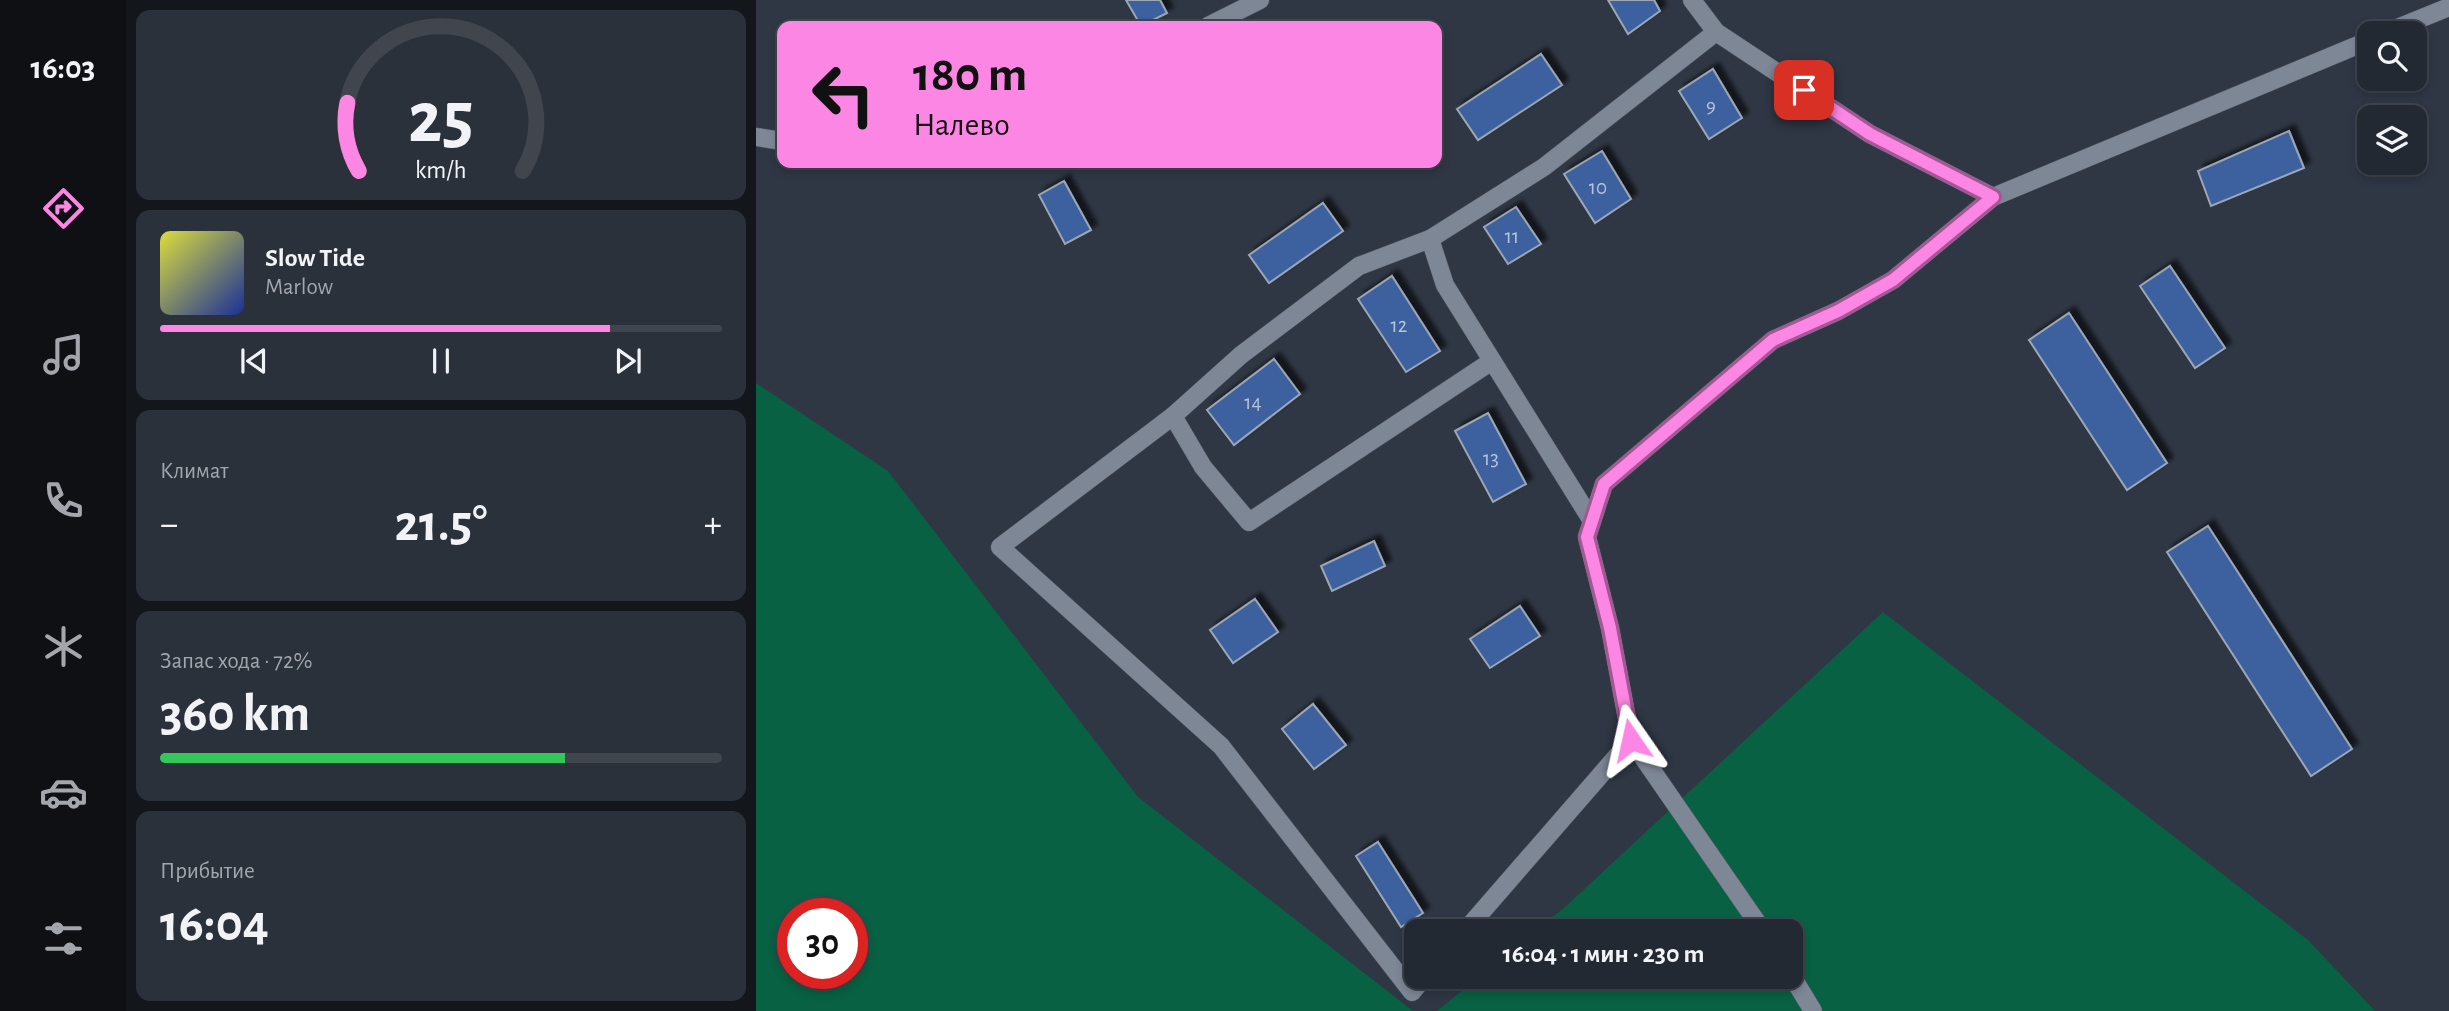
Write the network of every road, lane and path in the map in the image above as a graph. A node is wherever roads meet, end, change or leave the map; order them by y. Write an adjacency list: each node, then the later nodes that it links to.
1 (1260, 0): 4 (street)
2 (1692, 0): 6 (street)
3 (2449, 7): 5 (street)
4 (1219, 21)
5 (2415, 21)
6 (1716, 32): 10 (street); 11 (street)
7 (2357, 45): 10 (street)
8 (756, 137): 9 (street)
9 (777, 140)
10 (1993, 197): 14 (street)
11 (1430, 239): 12 (street); 13 (street)
12 (1492, 360): 13 (street); 14 (street)
13 (1173, 416): 18 (street)
14 (1592, 521): 15 (street)
15 (1631, 740): 16 (street); 17 (street)
16 (1475, 919)
17 (1755, 919)
18 (1404, 982)
19 (1800, 989): 20 (street)
20 (1813, 1011)

